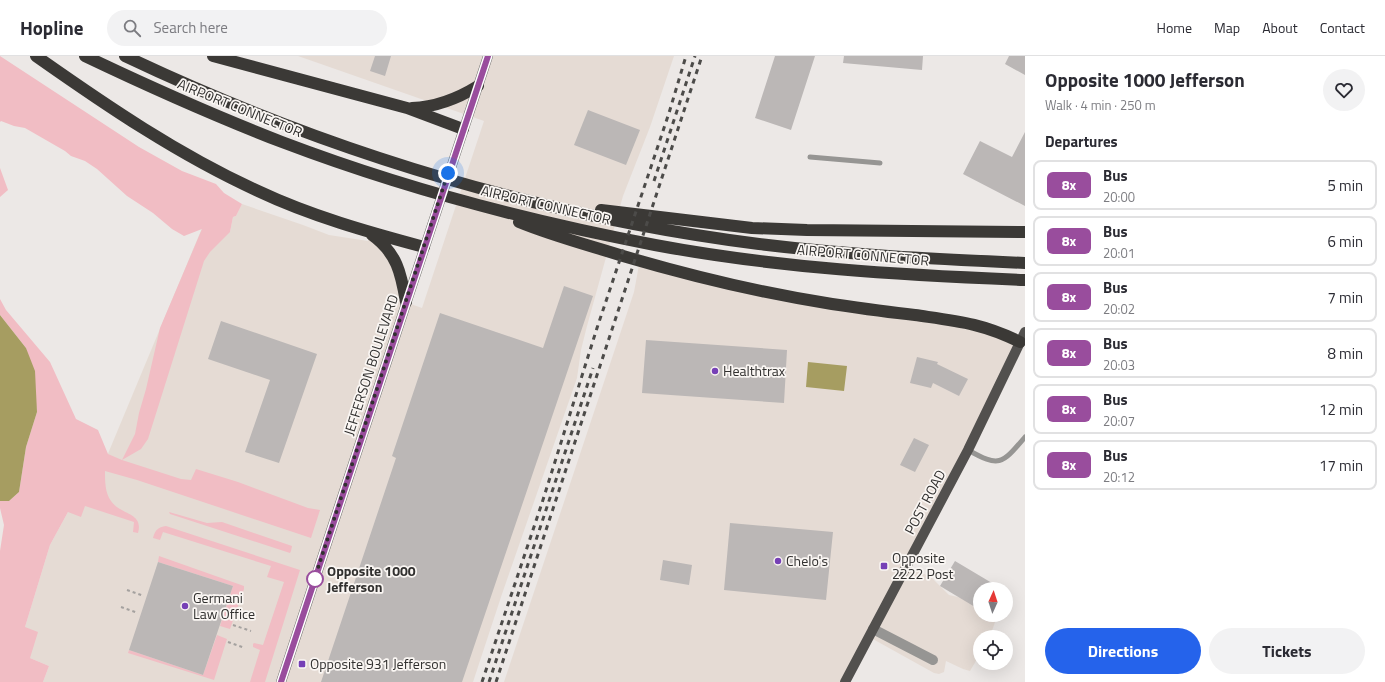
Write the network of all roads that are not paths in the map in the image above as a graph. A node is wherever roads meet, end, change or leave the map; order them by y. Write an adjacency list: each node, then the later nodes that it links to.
1 (36, 56): 14 (highway)
2 (85, 56): 11 (highway, AIRPORT CONNECTOR)
3 (125, 56): 12 (highway, AIRPORT CONNECTOR)
4 (213, 56): 7 (highway)
5 (488, 56): 6 (main road, JEFFERSON BOULEVARD)
6 (478, 86): 7 (highway); 8 (main road, JEFFERSON BOULEVARD)
7 (407, 108): 8 (highway)
8 (463, 129): 17 (main road, JEFFERSON BOULEVARD)
9 (810, 157): 10 (lane)
10 (880, 163)
11 (476, 204): 19 (highway, AIRPORT CONNECTOR); 21 (highway)
12 (666, 223): 15 (highway); 18 (highway, AIRPORT CONNECTOR)
13 (1025, 227): 15 (highway)
14 (368, 232): 17 (highway); 20 (highway)
15 (1013, 232): 16 (highway)
16 (1025, 232)
17 (424, 247): 20 (main road, JEFFERSON BOULEVARD)
18 (1025, 263)
19 (1023, 280)
20 (406, 302): 26 (main road, JEFFERSON BOULEVARD)
21 (1022, 337): 23 (main road, POST ROAD)
22 (1025, 436): 23 (lane)
23 (968, 450): 24 (main road, POST ROAD)
24 (873, 629): 25 (street); 27 (main road, POST ROAD)
25 (933, 660)
26 (281, 682)
27 (846, 682)

